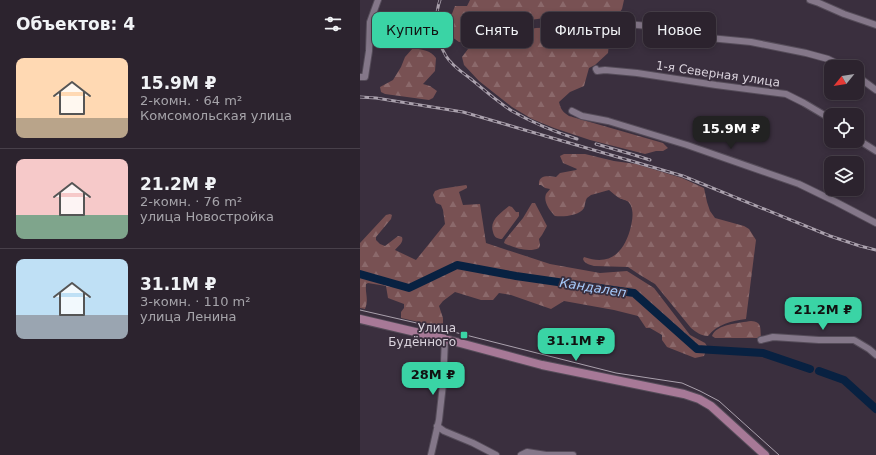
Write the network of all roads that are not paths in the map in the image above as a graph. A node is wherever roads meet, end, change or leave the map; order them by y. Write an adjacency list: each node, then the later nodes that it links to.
1 (378, 0): 7 (street)
2 (810, 0): 4 (street)
3 (635, 25): 5 (street)
4 (876, 25)
5 (830, 60)
6 (596, 69): 11 (street, 1-я Северная улица)
7 (360, 77)
8 (864, 81): 9 (street)
9 (876, 90)
10 (572, 112): 14 (street)
11 (824, 115)
12 (864, 143): 13 (street)
13 (876, 151)
14 (876, 223)
15 (360, 319): 16 (main road)
16 (446, 339): 19 (street); 24 (main road)
17 (761, 340): 18 (street)
18 (876, 355)
19 (437, 426): 20 (street); 21 (street)
20 (431, 455)
21 (496, 455)
22 (521, 455): 23 (street)
23 (573, 455)
24 (765, 455)

